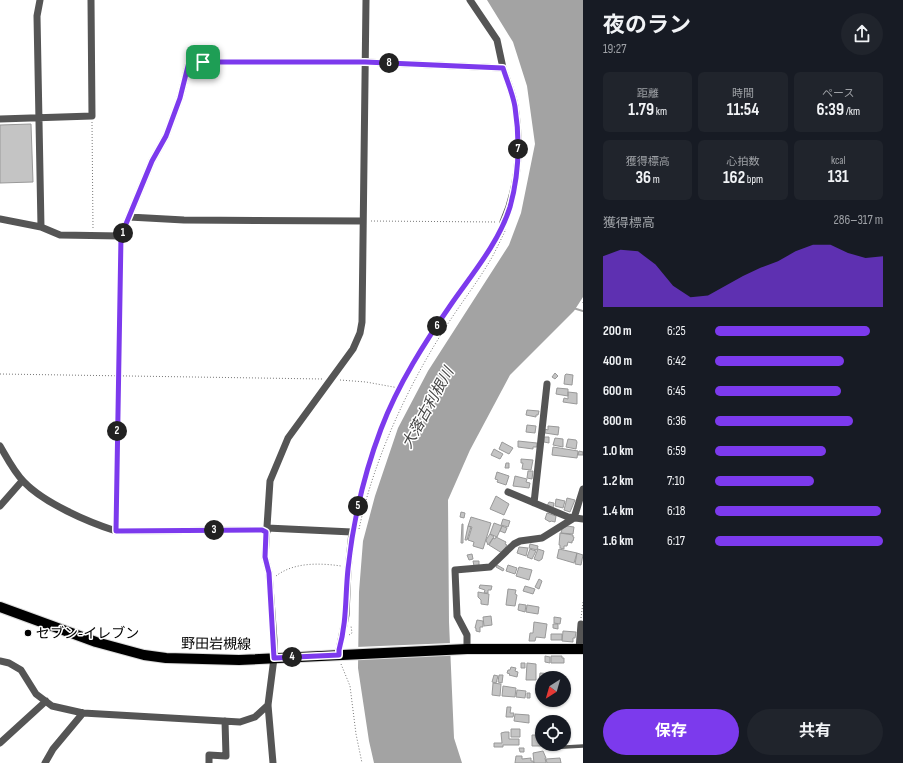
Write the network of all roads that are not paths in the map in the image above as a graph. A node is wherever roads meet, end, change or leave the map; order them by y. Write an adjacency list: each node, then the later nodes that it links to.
1 (40, 0): 8 (street)
2 (92, 0): 8 (street)
3 (366, 0): 5 (street)
4 (470, 0): 6 (street)
5 (365, 62): 6 (street); 9 (street); 11 (street)
6 (503, 68): 12 (street)
7 (0, 119): 8 (street)
8 (39, 119): 13 (street)
9 (129, 217): 11 (street); 13 (street)
10 (0, 219): 13 (street)
11 (362, 221): 23 (street)
12 (503, 222)
13 (41, 227)
14 (548, 384): 19 (street)
15 (0, 446): 16 (street)
16 (22, 481): 20 (street); 23 (street)
17 (583, 489): 21 (street)
18 (508, 492): 19 (street)
19 (534, 503): 21 (street)
20 (0, 506)
21 (574, 518): 22 (street); 26 (street)
22 (583, 519)
23 (267, 530): 28 (street); 29 (street)
24 (0, 607): 29 (main road, 野田岩槻線)
25 (581, 624): 27 (street)
26 (467, 648): 27 (main road, 野田岩槻線); 28 (main road, 野田岩槻線)
27 (581, 649)
28 (339, 655): 29 (main road, 野田岩槻線)
29 (274, 658): 32 (street)
30 (0, 661): 31 (street)
31 (46, 701): 33 (street); 35 (street)
32 (268, 706): 34 (street); 40 (street)
33 (83, 713): 34 (street); 38 (street)
34 (226, 721): 39 (street)
35 (0, 743)
36 (583, 746): 37 (lane)
37 (571, 747)
38 (45, 763)
39 (209, 763)
40 (273, 763)

